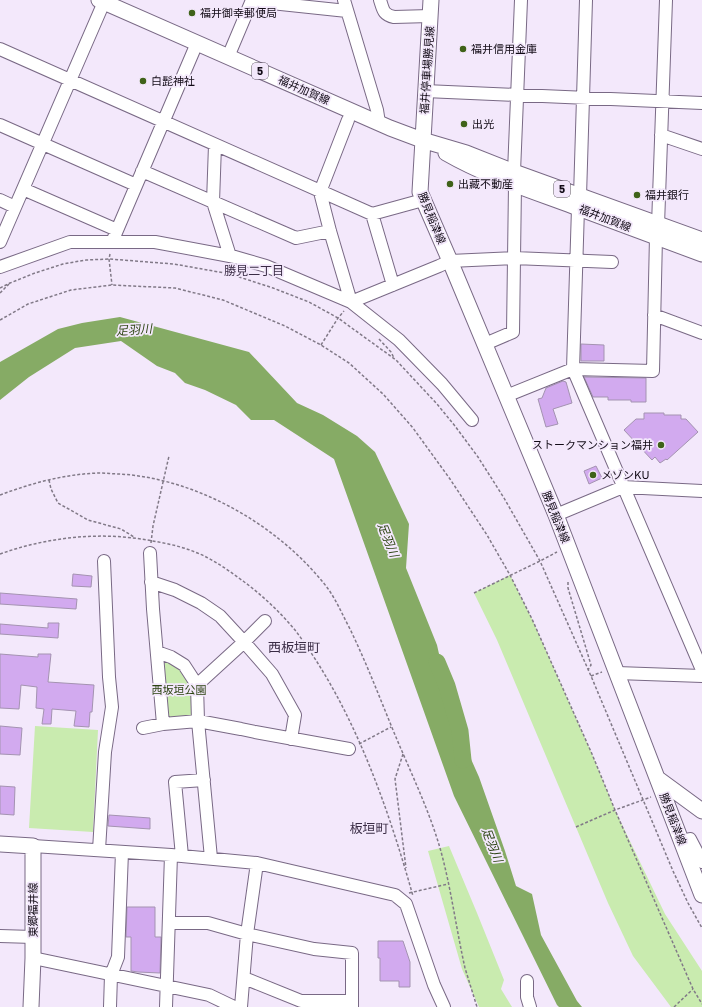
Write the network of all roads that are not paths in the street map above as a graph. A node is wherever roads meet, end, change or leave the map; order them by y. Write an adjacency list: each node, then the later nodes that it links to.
1 (252, 0): 8 (street); 12 (street)
2 (380, 0): 9 (street)
3 (431, 0): 9 (main road, 福井停車場勝見線)
4 (521, 0): 15 (street)
5 (586, 0): 16 (street)
6 (666, 0): 17 (street)
7 (101, 1): 10 (main road, 福井加賀線 / 5); 13 (street)
8 (345, 6): 21 (street)
9 (430, 16): 14 (main road, 福井停車場勝見線)
10 (197, 43): 12 (main road, 福井加賀線 / 5); 20 (street)
11 (0, 49): 13 (street)
12 (228, 57): 21 (main road, 福井加賀線 / 5)
13 (70, 80): 20 (street); 25 (street)
14 (425, 91): 15 (street); 24 (main road, 福井停車場勝見線)
15 (518, 95): 16 (street); 29 (street)
16 (583, 98): 17 (street); 36 (street)
17 (662, 101): 18 (street); 23 (street)
18 (702, 103)
19 (348, 120): 32 (street)
20 (163, 122): 26 (street); 28 (street)
21 (379, 123): 24 (main road, 福井加賀線 / 5)
22 (0, 125): 25 (street)
23 (661, 135): 27 (street); 41 (street)
24 (422, 140): 29 (main road, 福井加賀線 / 5); 34 (main road, 勝見稲津線)
25 (43, 144): 30 (street); 31 (street)
26 (215, 145): 32 (street); 35 (street)
27 (702, 149)
28 (142, 171): 30 (street); 35 (street)
29 (514, 178): 36 (main road, 福井加賀線 / 5); 47 (street)
30 (136, 185): 39 (street)
31 (23, 189): 37 (street); 39 (street)
32 (320, 192): 38 (street); 40 (street)
33 (0, 200): 37 (street)
34 (422, 200): 38 (street); 49 (main road, 勝見稲津線)
35 (213, 202): 40 (street); 46 (street)
36 (579, 202): 41 (main road, 福井加賀線 / 5); 48 (street)
37 (15, 207): 42 (street)
38 (372, 214): 52 (street)
39 (117, 230): 44 (street)
40 (330, 231): 53 (street)
41 (657, 231): 43 (main road, 福井加賀線 / 5); 45 (main road, 福井加賀線 / 5); 54 (street)
42 (1, 238)
43 (702, 240)
44 (112, 242): 46 (street); 51 (street)
45 (702, 254)
46 (230, 256): 53 (street)
47 (514, 258): 48 (street); 49 (street); 56 (street)
48 (576, 260): 50 (street); 57 (street)
49 (450, 261): 52 (street); 56 (main road, 勝見稲津線)
50 (612, 262)
51 (0, 267)
52 (393, 284): 53 (street)
53 (351, 302): 59 (street)
54 (654, 315): 55 (street); 57 (street)
55 (702, 333)
56 (485, 344): 58 (main road, 勝見稲津線)
57 (573, 369): 58 (street); 60 (street)
58 (506, 396): 62 (main road, 勝見稲津線)
59 (472, 420)
60 (623, 487): 61 (street); 62 (street); 69 (street)
61 (702, 491)
62 (556, 515): 70 (main road, 勝見稲津線)
63 (150, 553): 65 (street)
64 (104, 560): 84 (street)
65 (151, 582): 67 (street); 68 (street)
66 (265, 621): 67 (street)
67 (244, 642): 72 (street); 76 (street)
68 (157, 652): 72 (street); 74 (street)
69 (702, 670)
70 (612, 672): 71 (street); 78 (main road, 勝見稲津線)
71 (702, 676)
72 (197, 685): 73 (street)
73 (198, 721): 74 (street); 76 (street); 79 (street)
74 (163, 724): 75 (street)
75 (143, 728)
76 (291, 739): 77 (street)
77 (348, 749)
78 (657, 778): 80 (main road); 81 (main road, 勝見稲津線)
79 (204, 780): 86 (street); 87 (street)
80 (702, 811)
81 (681, 841): 88 (street); 90 (main road, 勝見稲津線)
82 (0, 844): 83 (main road)
83 (33, 846): 84 (street); 94 (main road, 東郷福井線)
84 (99, 850): 85 (street)
85 (122, 852): 86 (street); 96 (street)
86 (176, 855): 87 (street); 91 (street)
87 (212, 858): 89 (street)
88 (702, 862)
89 (257, 863): 92 (street); 106 (street)
90 (702, 895)
91 (169, 923): 92 (street); 99 (street)
92 (247, 934): 97 (street); 100 (street)
93 (0, 936): 94 (street)
94 (33, 937): 95 (main road, 東郷福井線)
95 (33, 958): 96 (street); 101 (main road, 東郷福井線)
96 (111, 975): 99 (street); 102 (street)
97 (244, 978): 100 (street); 105 (street)
98 (527, 982): 107 (street)
99 (166, 987): 103 (street); 104 (street)
100 (352, 1004)
101 (31, 1007)
102 (110, 1007)
103 (166, 1007)
104 (234, 1007)
105 (241, 1007)
106 (444, 1007)
107 (530, 1007)

